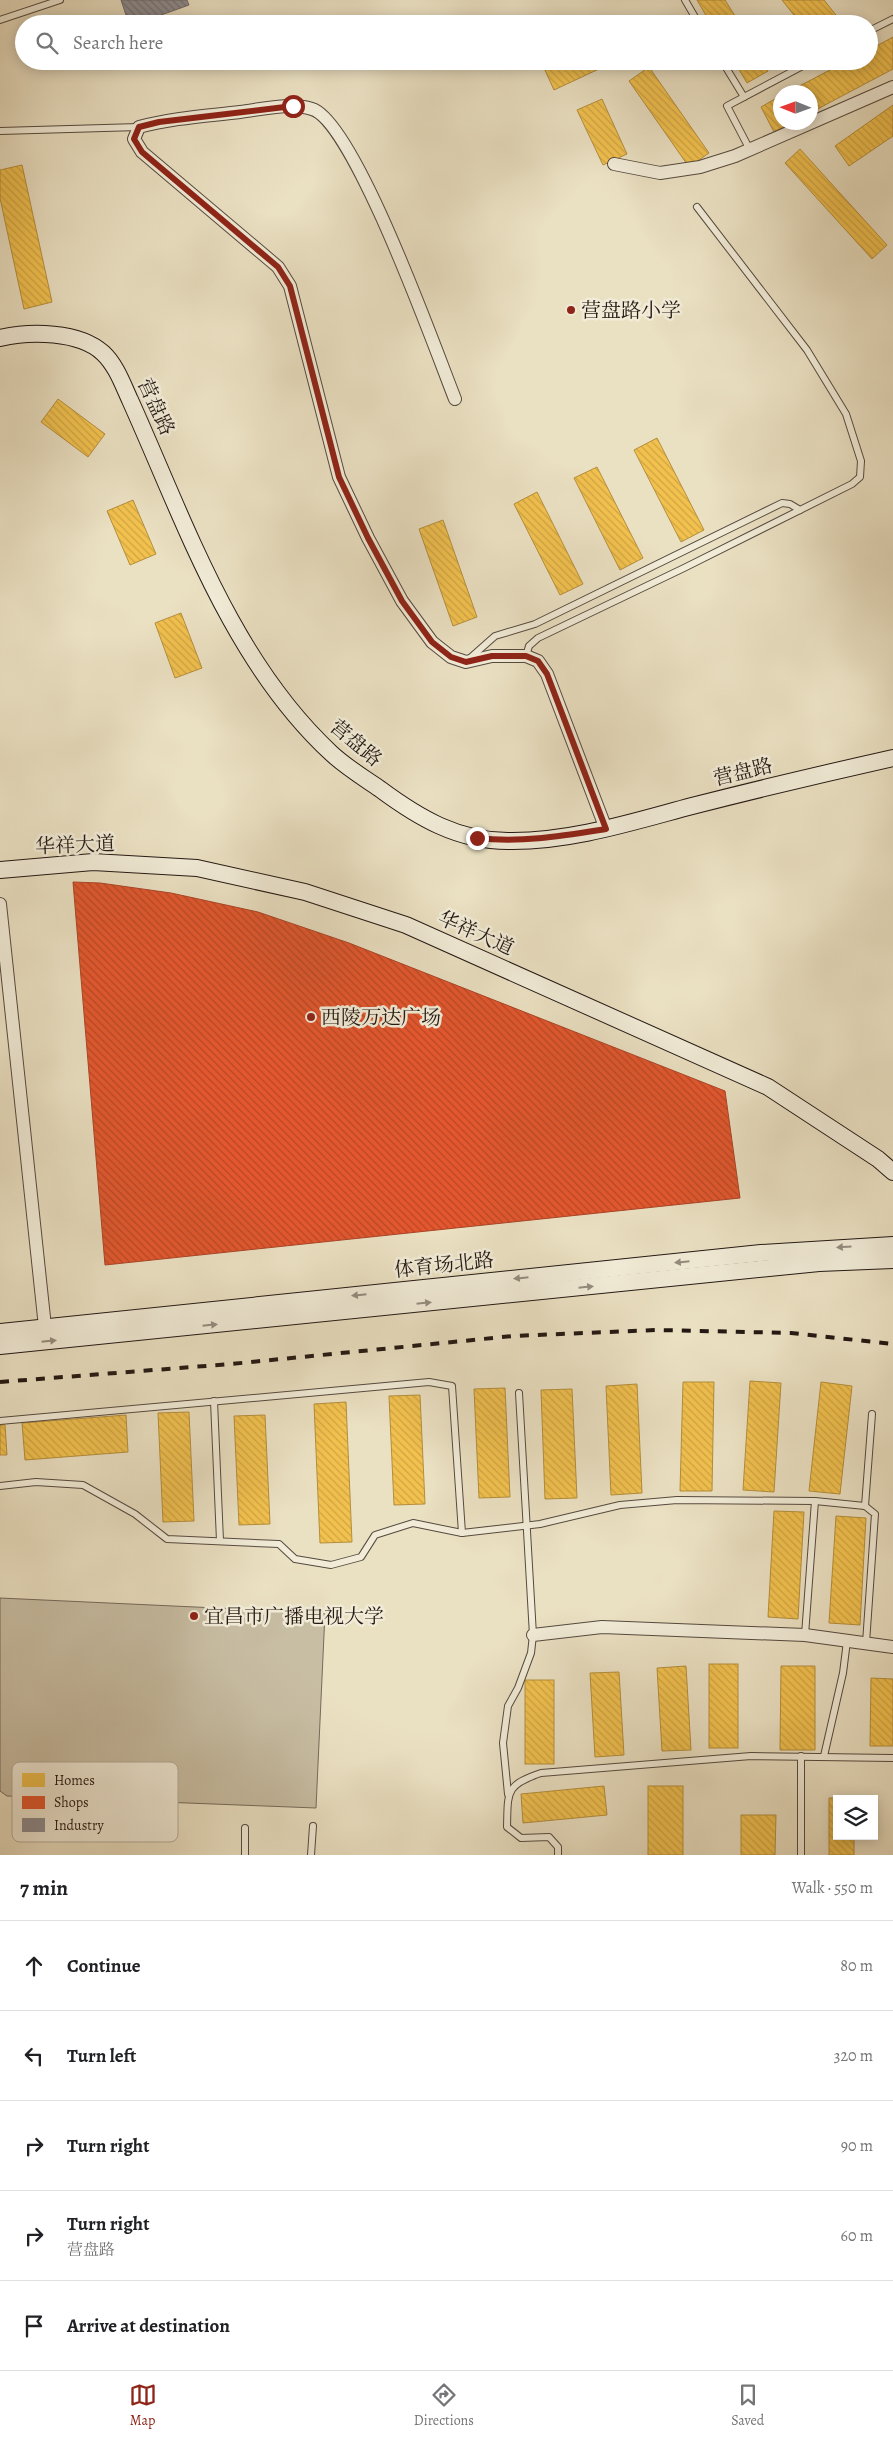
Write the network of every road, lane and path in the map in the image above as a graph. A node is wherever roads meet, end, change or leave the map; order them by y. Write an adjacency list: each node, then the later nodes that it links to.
1 (60, 0): 5 (lane)
2 (685, 0): 3 (lane)
3 (694, 15)
4 (893, 19): 6 (lane)
5 (0, 20)
6 (878, 26)
7 (728, 70): 10 (lane)
8 (795, 70): 10 (lane)
9 (893, 87): 13 (street)
10 (744, 97): 13 (lane)
11 (139, 127): 12 (lane); 17 (street); 20 (street)
12 (0, 131)
13 (750, 150): 14 (street)
14 (614, 164)
15 (697, 207): 18 (lane)
16 (0, 338): 22 (street, 营盘路)
17 (455, 399)
18 (800, 510): 19 (lane); 20 (lane)
19 (526, 656): 20 (street); 22 (street)
20 (466, 662)
21 (893, 758): 22 (street, 营盘路)
22 (606, 829)
23 (0, 870): 25 (street, 华祥大道)
24 (0, 904): 28 (street)
25 (893, 1172)
26 (893, 1245): 28 (street, 体育场北路, one-way to 28)
27 (893, 1260): 30 (street, 体育场北路, one-way to 27)
28 (44, 1327): 29 (street, 体育场北路)
29 (0, 1332)
30 (0, 1346)
31 (519, 1393): 38 (lane)
32 (214, 1401): 34 (lane); 39 (lane); 40 (lane)
33 (872, 1414): 37 (lane)
34 (0, 1421)
35 (0, 1486): 40 (lane)
36 (814, 1501): 37 (lane); 38 (lane); 42 (lane)
37 (865, 1506): 44 (lane)
38 (527, 1526): 39 (lane); 41 (lane)
39 (462, 1533): 40 (lane)
40 (220, 1541)
41 (533, 1635): 42 (street); 49 (lane)
42 (805, 1635): 43 (street)
43 (847, 1641): 44 (street); 47 (lane)
44 (866, 1643): 45 (street)
45 (893, 1646)
46 (802, 1756): 47 (lane); 49 (lane); 55 (lane)
47 (824, 1756): 48 (lane)
48 (893, 1758)
49 (508, 1794): 54 (lane)
50 (313, 1826): 53 (lane)
51 (245, 1828): 52 (lane)
52 (245, 1855)
53 (311, 1855)
54 (558, 1855)
55 (801, 1855)

